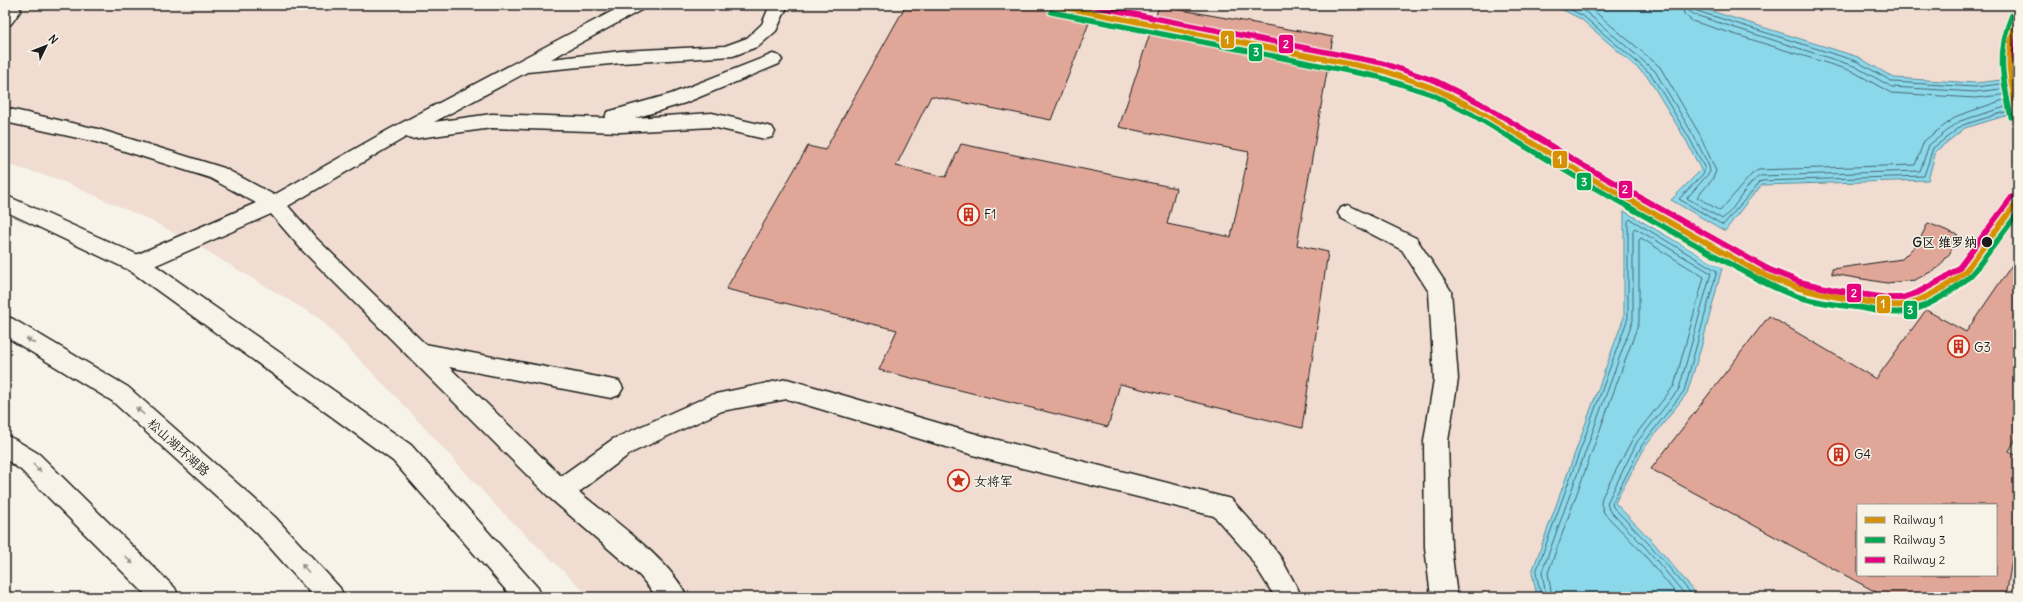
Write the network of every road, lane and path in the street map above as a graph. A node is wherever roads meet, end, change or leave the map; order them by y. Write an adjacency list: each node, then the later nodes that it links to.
1 (637, 5): 4 (street)
2 (778, 5): 4 (street)
3 (773, 60): 6 (street)
4 (518, 68): 8 (street)
5 (5, 115): 10 (street)
6 (588, 124): 7 (street); 8 (street)
7 (765, 132)
8 (397, 134): 10 (street)
9 (5, 202): 12 (street)
10 (274, 204): 12 (street); 14 (street)
11 (1348, 213): 23 (street)
12 (137, 264): 20 (street)
13 (5, 325): 19 (street, 松山湖环湖路, one-way to 13)
14 (419, 352): 15 (street); 17 (street)
15 (612, 388)
16 (5, 446): 18 (street, one-way to 18)
17 (560, 491): 21 (street); 22 (street)
18 (166, 597)
19 (331, 597)
20 (529, 597)
21 (674, 597)
22 (1288, 597)
23 (1444, 597)

